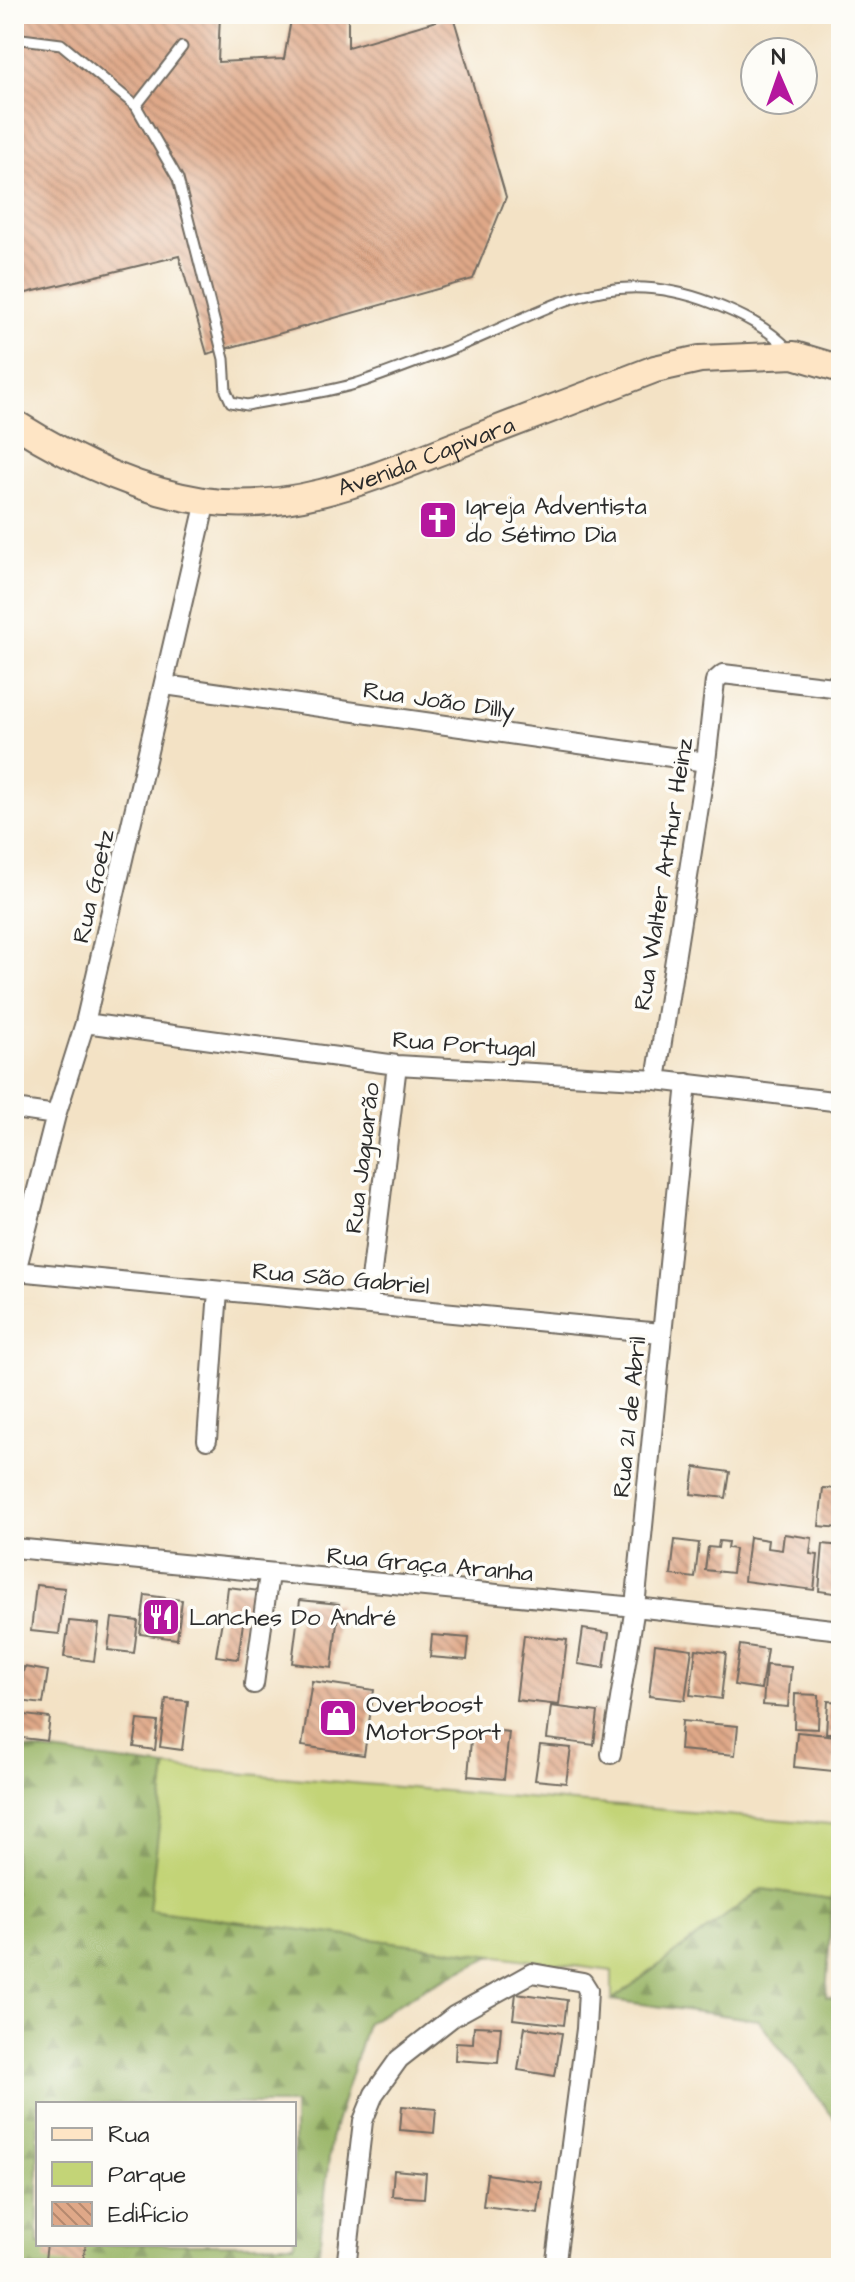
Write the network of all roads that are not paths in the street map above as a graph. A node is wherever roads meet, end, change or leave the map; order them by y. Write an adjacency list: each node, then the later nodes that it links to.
1 (14, 38): 3 (lane)
2 (182, 47): 3 (lane)
3 (136, 106): 4 (lane)
4 (794, 355): 5 (main road, Avenida Capivara); 7 (main road, Avenida Capivara)
5 (841, 369)
6 (14, 423): 7 (main road, Avenida Capivara)
7 (206, 501): 8 (street, Rua Goetz)
8 (165, 685): 10 (street, Rua João Dilly); 11 (street, Rua Goetz)
9 (841, 688): 10 (street, Rua Walter Arthur Heinz)
10 (706, 762): 13 (street, Rua Walter Arthur Heinz)
11 (85, 1023): 12 (street, Rua Portugal); 17 (street, Rua Goetz)
12 (397, 1065): 13 (street, Rua Portugal); 20 (street, Rua Jaguarão)
13 (656, 1080): 14 (street, Rua Portugal)
14 (687, 1083): 15 (street, Rua Portugal); 21 (street, Rua 21 de Abril)
15 (841, 1102)
16 (14, 1109): 17 (street)
17 (56, 1115): 18 (street, Rua Goetz)
18 (15, 1275): 19 (street, Rua São Gabriel)
19 (218, 1291): 20 (street, Rua São Gabriel); 22 (street)
20 (368, 1304): 21 (street, Rua São Gabriel)
21 (661, 1333): 25 (street, Rua 21 de Abril)
22 (207, 1440)
23 (14, 1548): 24 (street, Rua Graça Aranha)
24 (269, 1574): 25 (street, Rua Graça Aranha); 27 (street)
25 (635, 1607): 26 (street, Rua Graça Aranha); 28 (street, Rua 21 de Abril)
26 (841, 1630)
27 (254, 1684)
28 (611, 1754)
29 (346, 2268): 30 (street)
30 (555, 2268)

